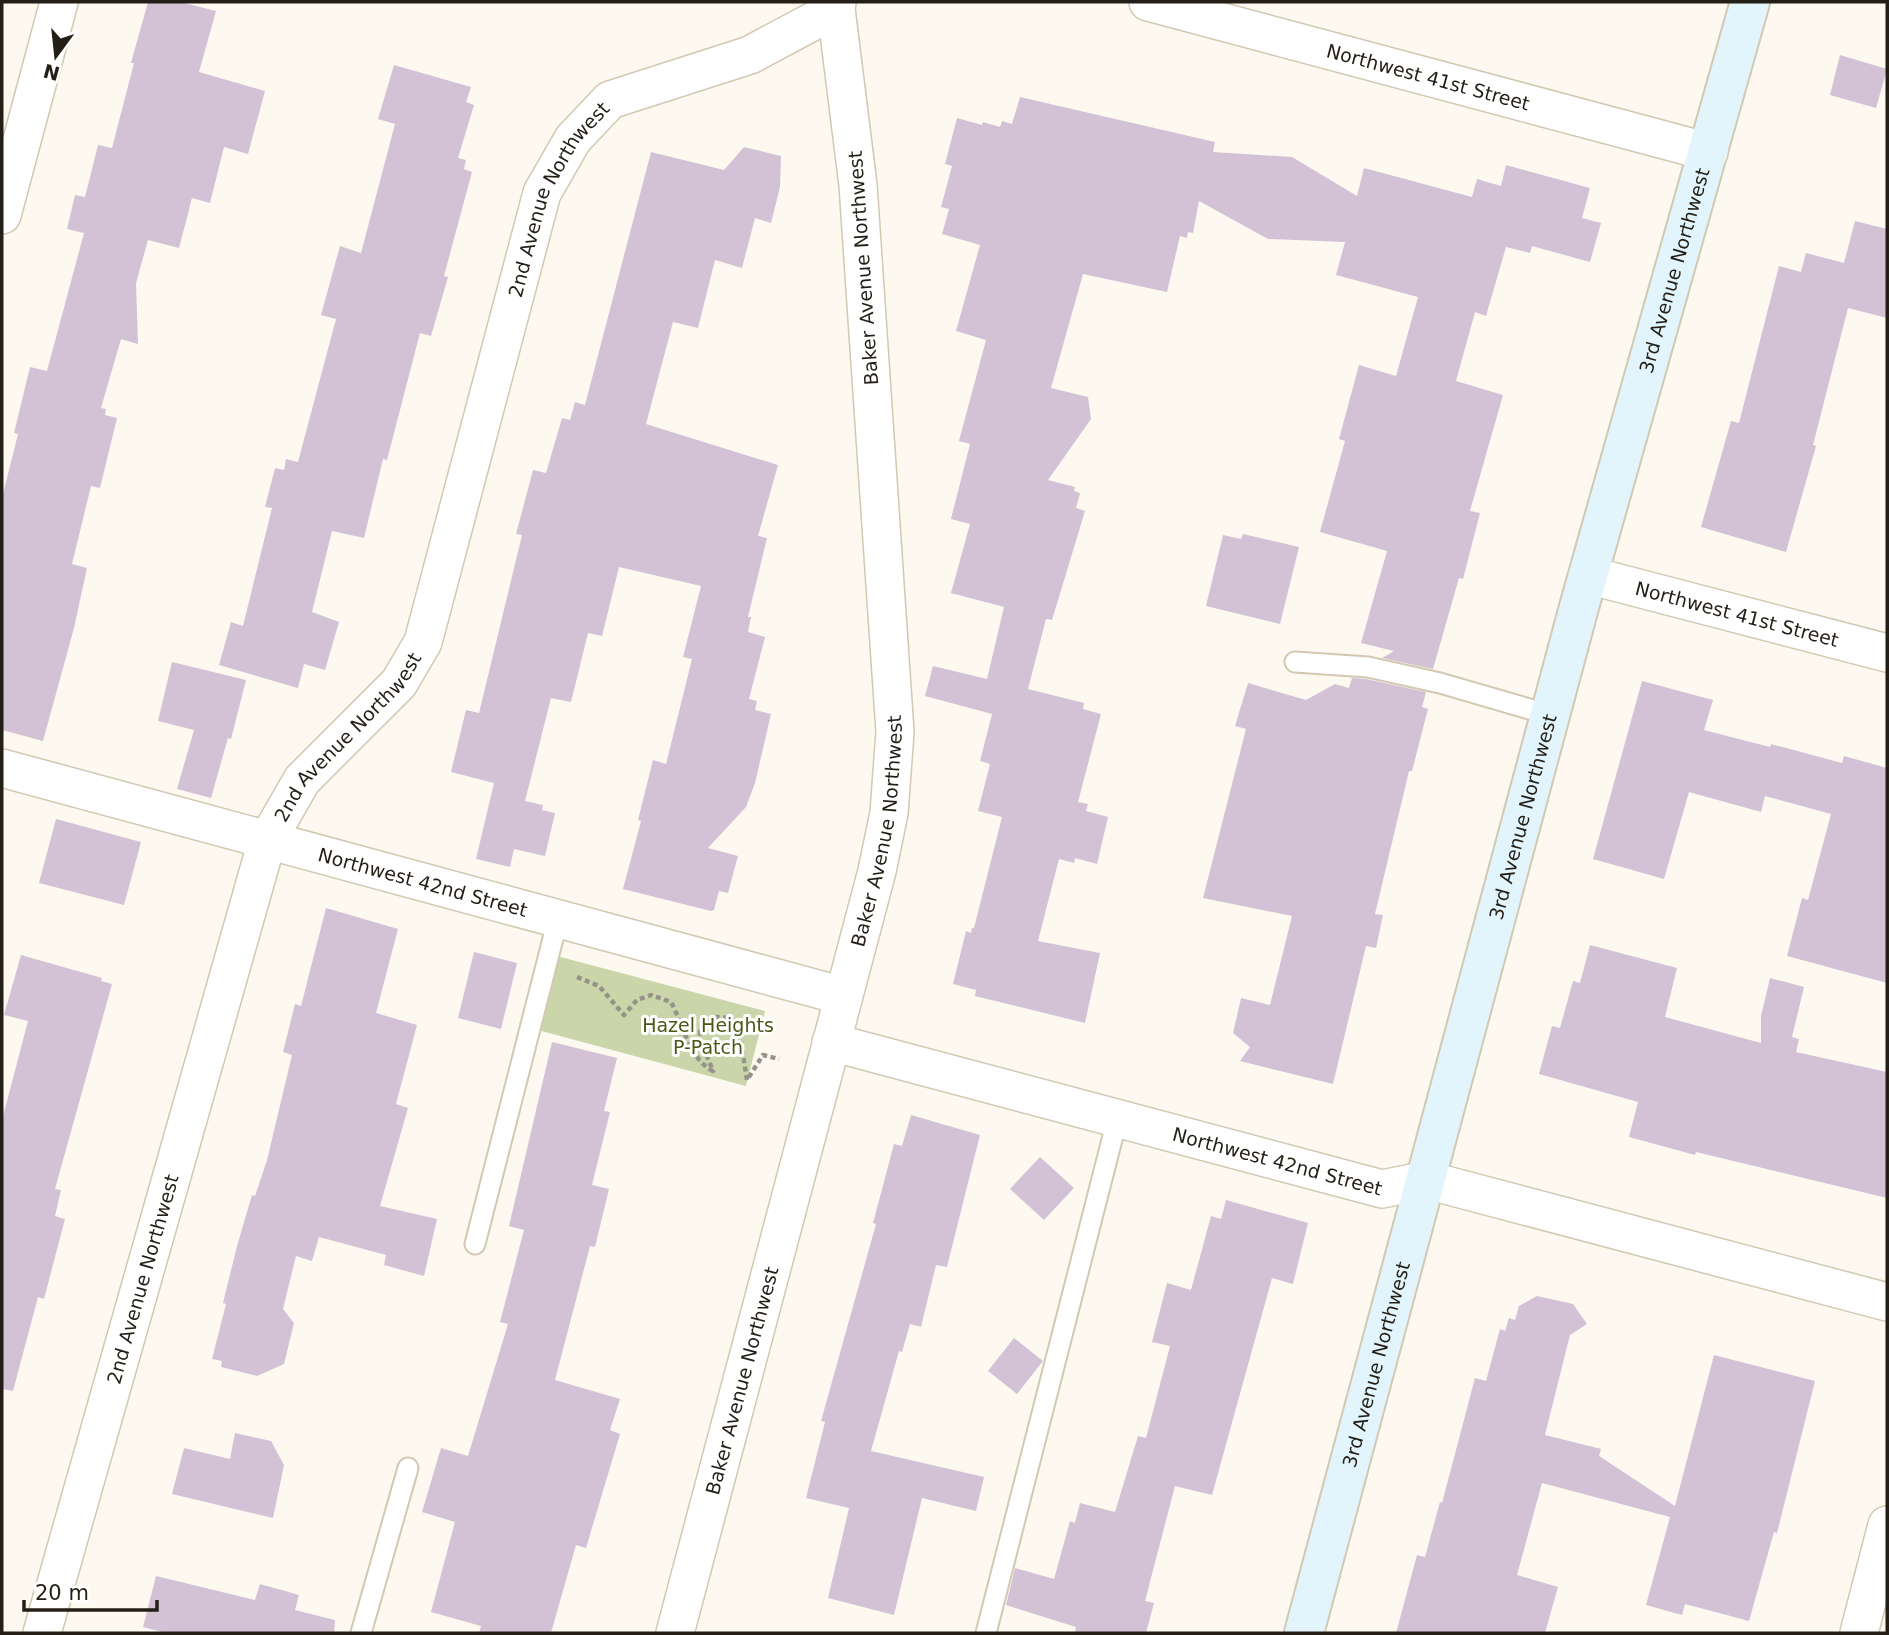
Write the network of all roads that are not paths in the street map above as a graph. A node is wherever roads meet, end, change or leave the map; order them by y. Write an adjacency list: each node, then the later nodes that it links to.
1 (59, 2): 6 (street)
2 (1148, 2): 5 (street, Northwest 41st Street)
3 (1750, 2): 5 (street, 3rd Avenue Northwest)
4 (837, 5): 12 (street, 2nd Avenue Northwest); 14 (street, Baker Avenue Northwest)
5 (1709, 152): 7 (street, 3rd Avenue Northwest)
6 (2, 215)
7 (1588, 575): 8 (street, Northwest 41st Street); 10 (street, 3rd Avenue Northwest)
8 (1887, 653)
9 (1295, 662): 10 (lane)
10 (1550, 715): 17 (street, 3rd Avenue Northwest)
11 (2, 768): 12 (street, Northwest 42nd Street)
12 (267, 841): 13 (street, Northwest 42nd Street); 22 (street, 2nd Avenue Northwest)
13 (558, 919): 14 (street, Northwest 42nd Street); 18 (lane)
14 (843, 996): 15 (street, Baker Avenue Northwest)
15 (831, 1042): 16 (street, Northwest 42nd Street); 24 (street, Baker Avenue Northwest)
16 (1118, 1120): 17 (street, Northwest 42nd Street); 25 (lane)
17 (1427, 1180): 19 (street, Northwest 42nd Street); 26 (street, 3rd Avenue Northwest)
18 (475, 1244)
19 (1887, 1302)
20 (408, 1468): 23 (lane)
21 (1887, 1525): 27 (street)
22 (42, 1633)
23 (361, 1633)
24 (675, 1633)
25 (986, 1633)
26 (1304, 1633)
27 (1859, 1633)

